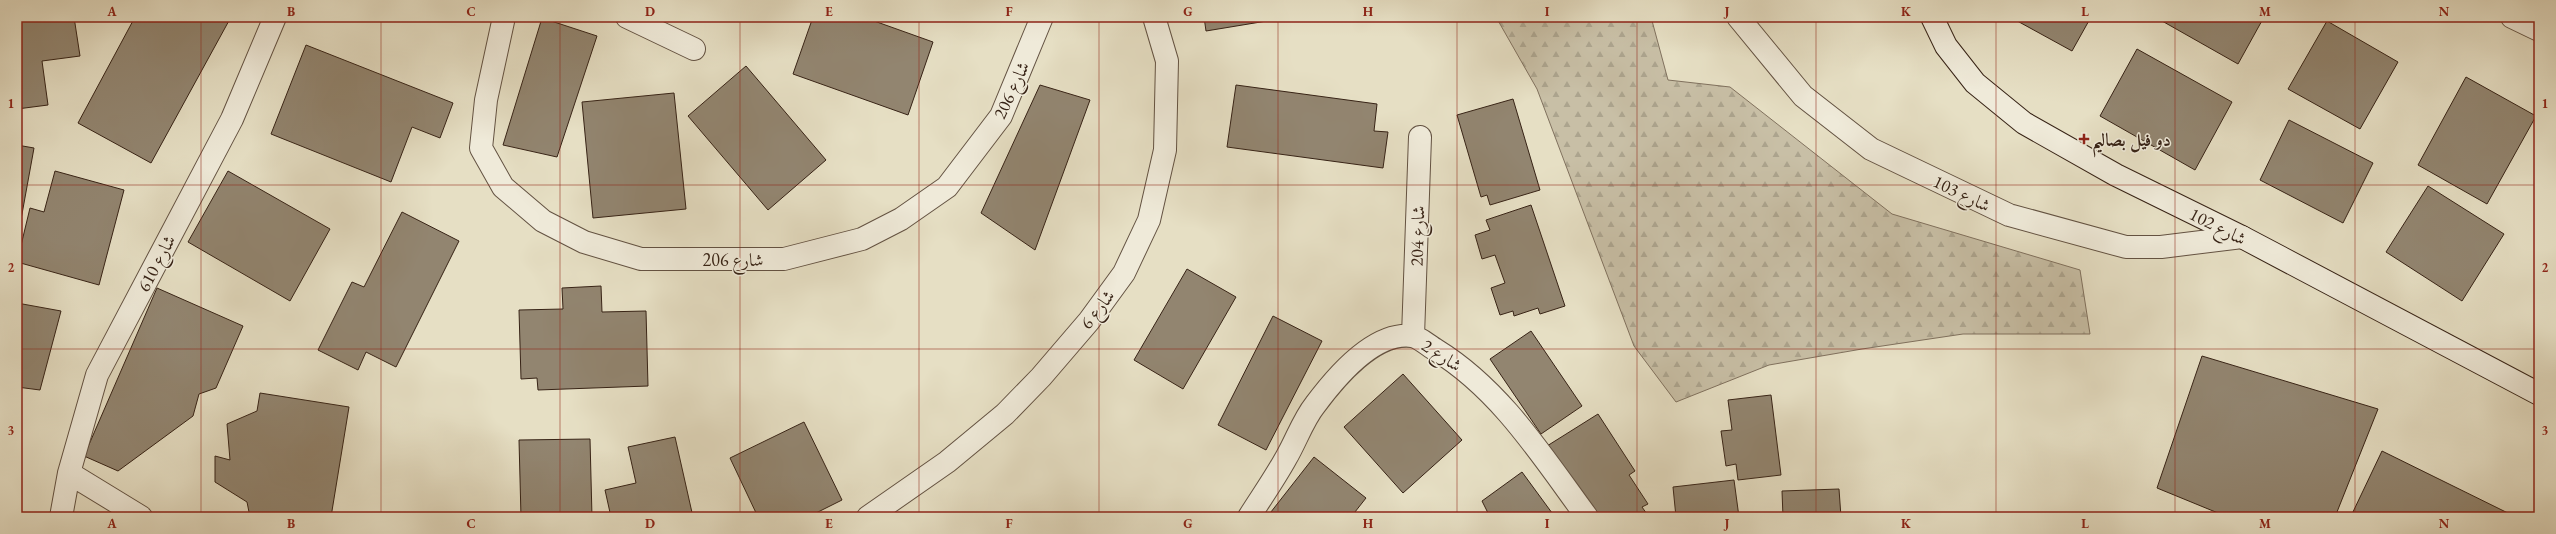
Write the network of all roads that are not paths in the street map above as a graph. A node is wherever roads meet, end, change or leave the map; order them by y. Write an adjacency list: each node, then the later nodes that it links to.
1 (275, 17): 15 (street, شارع 610)
2 (504, 17): 4 (street, شارع 206)
3 (627, 17): 10 (street)
4 (1042, 17)
5 (1154, 17): 18 (street, شارع 6)
6 (1738, 17): 12 (street, شارع 103)
7 (1932, 17): 12 (street, شارع 102)
8 (2512, 17): 9 (street)
9 (2539, 30)
10 (694, 49)
11 (1420, 137): 13 (street, شارع 204)
12 (2242, 237): 14 (street, شارع 102)
13 (1413, 336): 19 (street, شارع 2); 20 (street, شارع 2)
14 (2539, 394)
15 (69, 473): 16 (street, شارع 610); 17 (street)
16 (62, 517)
17 (141, 517)
18 (868, 517)
19 (1249, 517)
20 (1586, 517)

